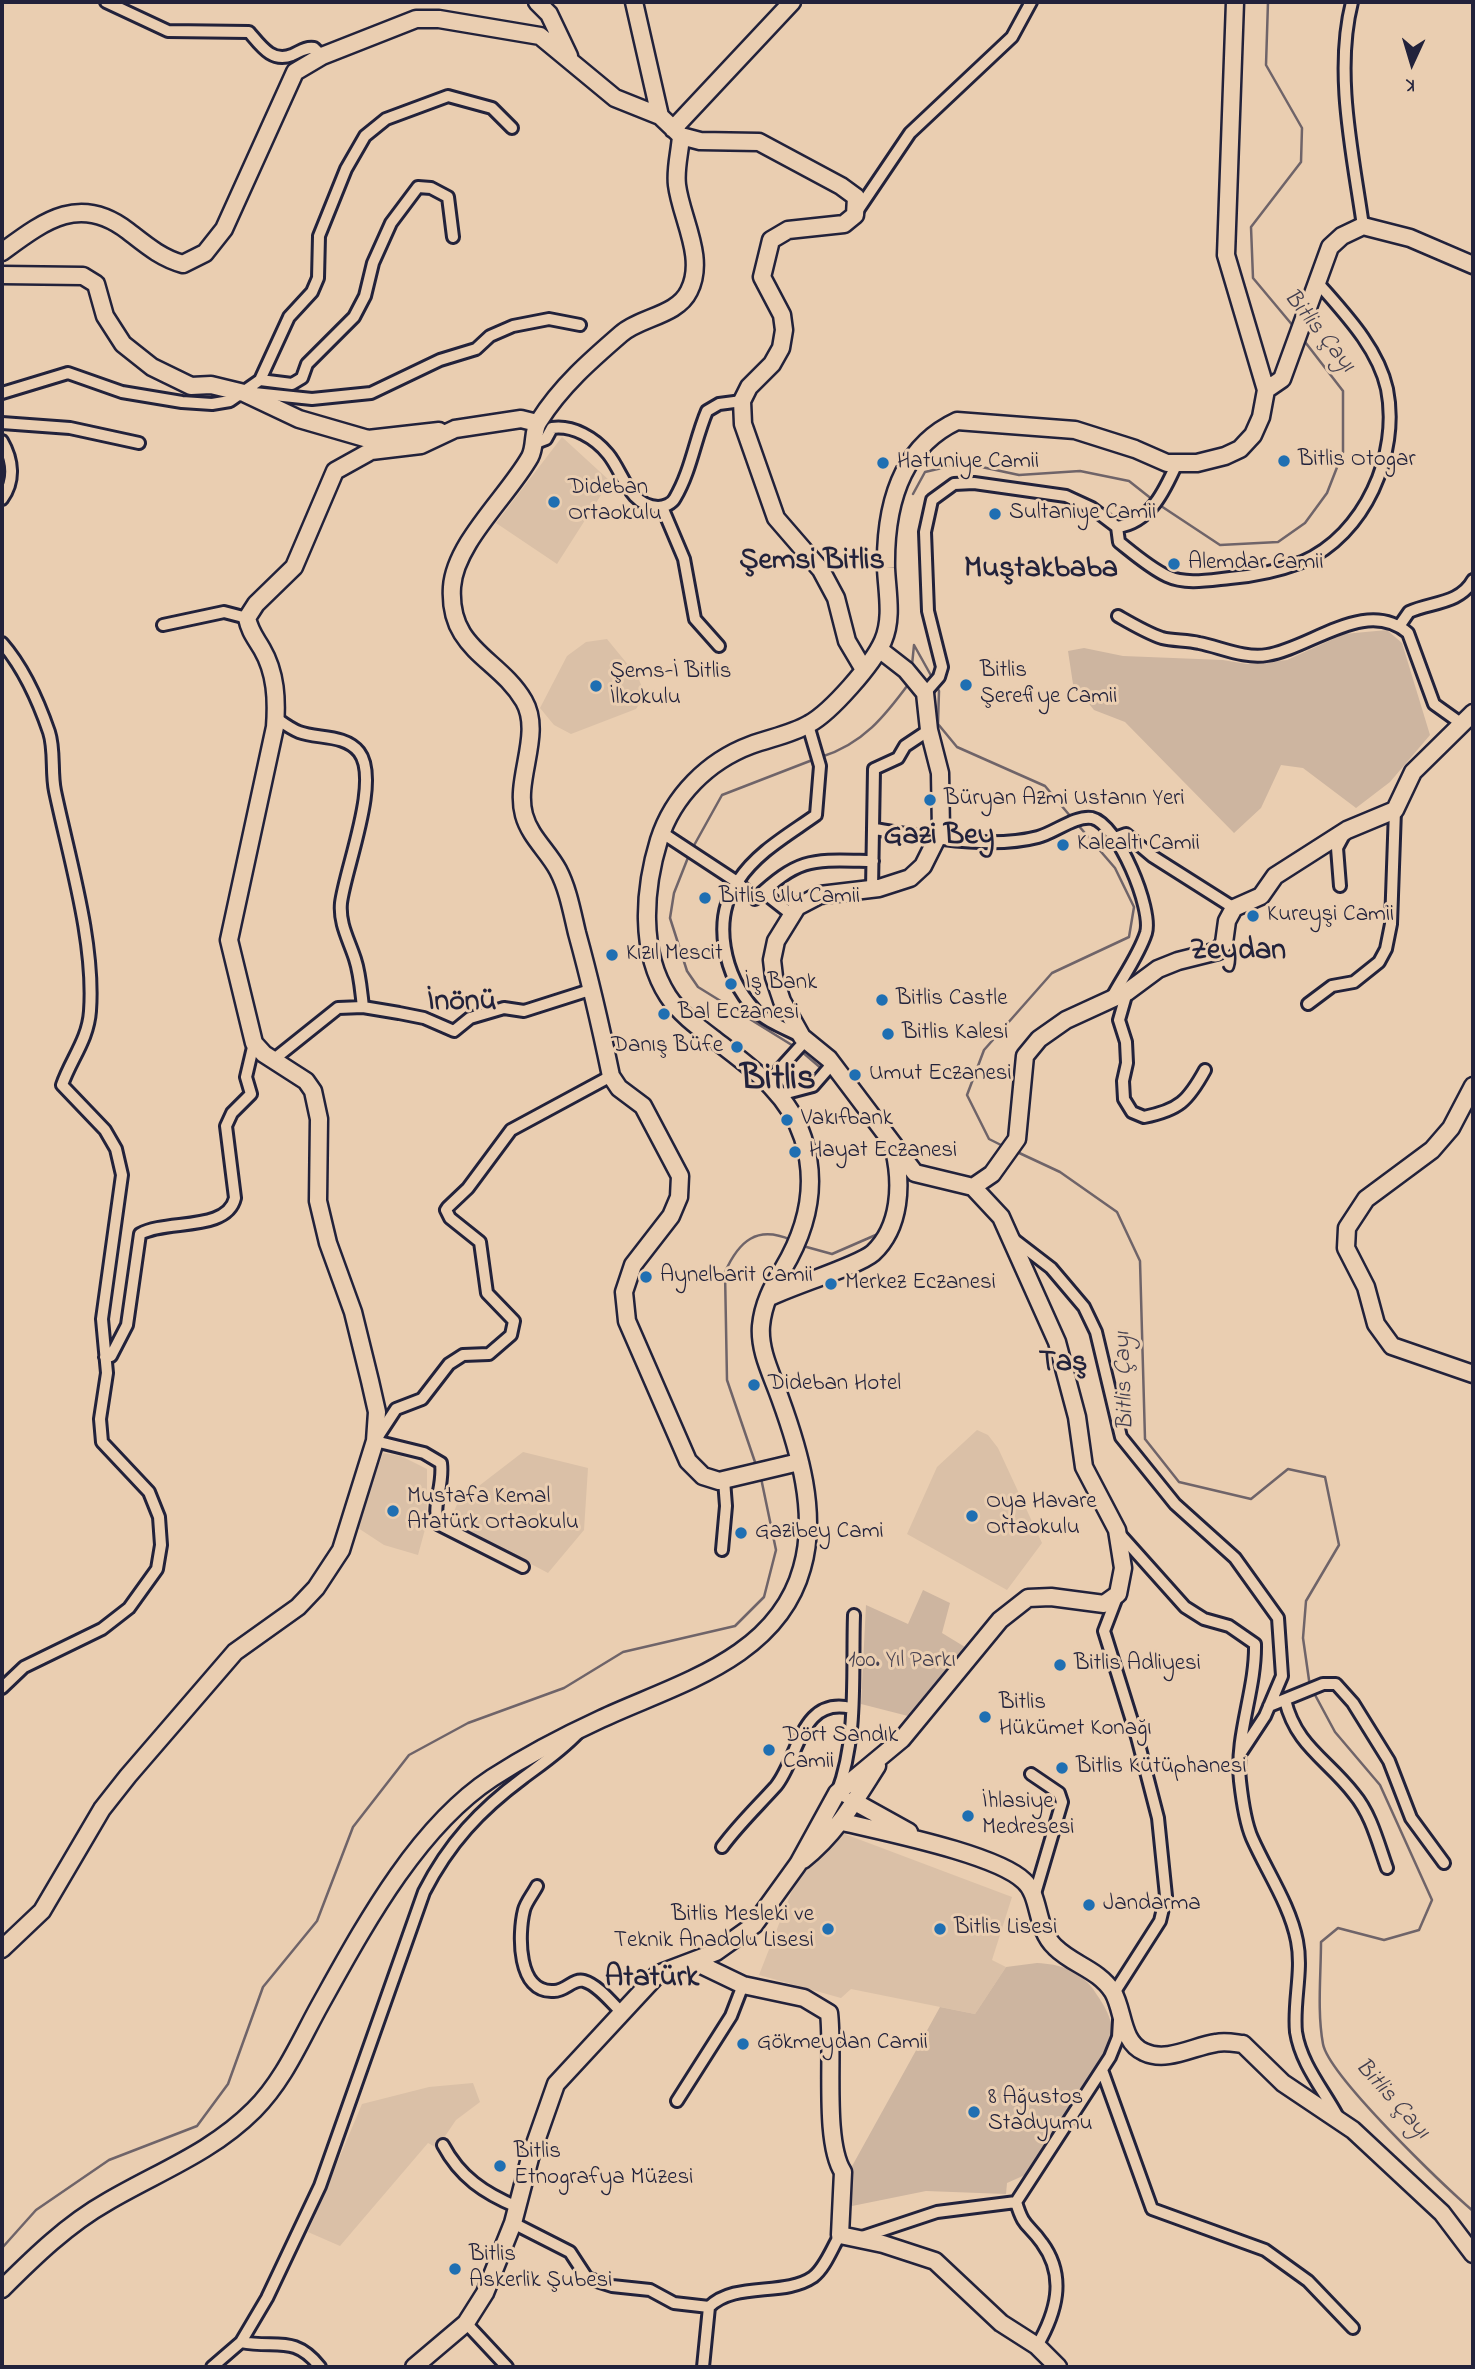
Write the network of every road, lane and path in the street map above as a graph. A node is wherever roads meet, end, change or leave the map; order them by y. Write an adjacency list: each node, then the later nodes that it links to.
1 (106, 2): 8 (street)
2 (537, 2): 9 (street)
3 (634, 2): 10 (street)
4 (792, 2): 12 (street)
5 (1031, 2): 13 (street)
6 (1236, 2): 22 (street)
7 (1352, 2): 14 (street)
8 (322, 56): 9 (street); 16 (street)
9 (573, 64): 10 (street)
10 (660, 117): 12 (street)
11 (512, 128): 21 (street)
12 (677, 132): 13 (street); 27 (street)
13 (855, 215): 25 (street)
14 (1363, 226): 17 (street); 19 (street)
15 (453, 237): 21 (street)
16 (2, 252)
17 (1473, 265)
18 (2, 275): 24 (street)
19 (1318, 283): 22 (street); 35 (street)
20 (580, 325): 24 (street)
21 (260, 380): 24 (street)
22 (1266, 390): 32 (street)
23 (2, 393): 24 (street)
24 (244, 393): 28 (street)
25 (742, 401): 34 (street); 44 (street)
26 (2, 423): 30 (street)
27 (537, 423): 28 (street); 31 (street)
28 (455, 429): 38 (street)
29 (2, 441): 33 (street)
30 (139, 443)
31 (533, 444): 34 (street); 63 (street)
32 (1177, 463): 35 (street); 43 (street)
33 (2, 499)
34 (662, 507): 42 (street)
35 (1117, 527): 45 (street)
36 (1473, 580): 40 (street)
37 (1118, 617): 40 (street)
38 (247, 618): 39 (street); 46 (street)
39 (163, 625)
40 (1400, 625): 47 (street)
41 (2, 643): 81 (street)
42 (719, 646)
43 (879, 649): 44 (street); 45 (street)
44 (863, 668): 48 (street)
45 (919, 683): 49 (street)
46 (276, 718): 67 (street); 69 (street)
47 (1468, 719): 50 (street)
48 (808, 725): 53 (street); 57 (street)
49 (929, 730): 51 (street); 54 (street)
50 (1395, 810): 52 (street); 66 (street)
51 (874, 829): 54 (street); 56 (street)
52 (1347, 830): 58 (street); 61 (street)
53 (662, 832): 57 (street); 74 (street)
54 (939, 838): 55 (street); 59 (street)
55 (1115, 838): 61 (street); 65 (street)
56 (873, 861): 59 (street); 60 (street)
57 (737, 882): 60 (street); 68 (street)
58 (1340, 886)
59 (872, 889): 62 (street)
60 (763, 891): 62 (street)
61 (1234, 908): 64 (street)
62 (791, 914): 68 (street)
63 (593, 989): 67 (street); 73 (street)
64 (1127, 992): 65 (street); 72 (street)
65 (1110, 1000): 78 (street)
66 (1308, 1004)
67 (363, 1007): 70 (street)
68 (803, 1040): 71 (street); 74 (street)
69 (254, 1042): 70 (street); 81 (street)
70 (274, 1060): 83 (street)
71 (831, 1065): 76 (street); 77 (street)
72 (1205, 1070)
73 (611, 1076): 83 (street); 85 (street)
74 (767, 1083): 76 (street)
75 (1473, 1086): 82 (street)
76 (779, 1095): 80 (street)
77 (894, 1148): 78 (street); 80 (street)
78 (973, 1187): 79 (street)
79 (1012, 1238): 86 (street); 93 (street)
80 (768, 1298): 84 (street)
81 (105, 1357): 91 (street)
82 (1473, 1374)
83 (375, 1441): 88 (street); 110 (street)
84 (799, 1462): 85 (street); 95 (street)
85 (724, 1480): 87 (street)
86 (1116, 1530): 89 (street); 96 (street)
87 (722, 1550)
88 (523, 1567)
89 (1118, 1594): 97 (street); 113 (street)
90 (854, 1615): 94 (street)
91 (2, 1688)
92 (1285, 1700): 93 (street); 105 (street); 107 (street)
93 (1269, 1706): 96 (street)
94 (851, 1708): 99 (street); 104 (street)
95 (582, 1728): 126 (street); 130 (street)
96 (1241, 1753): 118 (street)
97 (883, 1758): 99 (street); 100 (street)
98 (1031, 1774): 109 (street)
99 (836, 1793): 100 (street); 101 (street)
100 (855, 1802): 102 (street); 103 (street)
101 (825, 1811): 102 (street); 106 (street)
102 (843, 1822): 103 (street); 106 (street)
103 (926, 1842): 109 (street)
104 (722, 1847)
105 (1444, 1863)
106 (798, 1864): 111 (street)
107 (1387, 1868)
108 (537, 1886): 115 (street)
109 (1034, 1897): 113 (street)
110 (2, 1949)
111 (693, 1961): 112 (street); 115 (street)
112 (743, 1985): 117 (street); 123 (street)
113 (1114, 1993): 114 (street)
114 (1119, 2011): 116 (street); 118 (street)
115 (622, 2013): 121 (street)
116 (1102, 2070): 120 (street); 129 (street)
117 (677, 2101)
118 (1340, 2122): 125 (street)
119 (443, 2145): 121 (street)
120 (1016, 2202): 124 (street); 131 (street)
121 (517, 2207): 122 (street)
122 (513, 2223): 127 (street); 128 (street)
123 (839, 2235): 124 (street); 127 (street)
124 (857, 2239): 131 (street)
125 (1473, 2254)
126 (2, 2289)
127 (709, 2307): 136 (street)
128 (466, 2323): 134 (street); 135 (street)
129 (1353, 2328)
130 (241, 2342): 132 (street); 133 (street)
131 (1037, 2346): 137 (street)
132 (212, 2367)
133 (320, 2367)
134 (414, 2367)
135 (507, 2367)
136 (703, 2367)
137 (1058, 2367)

